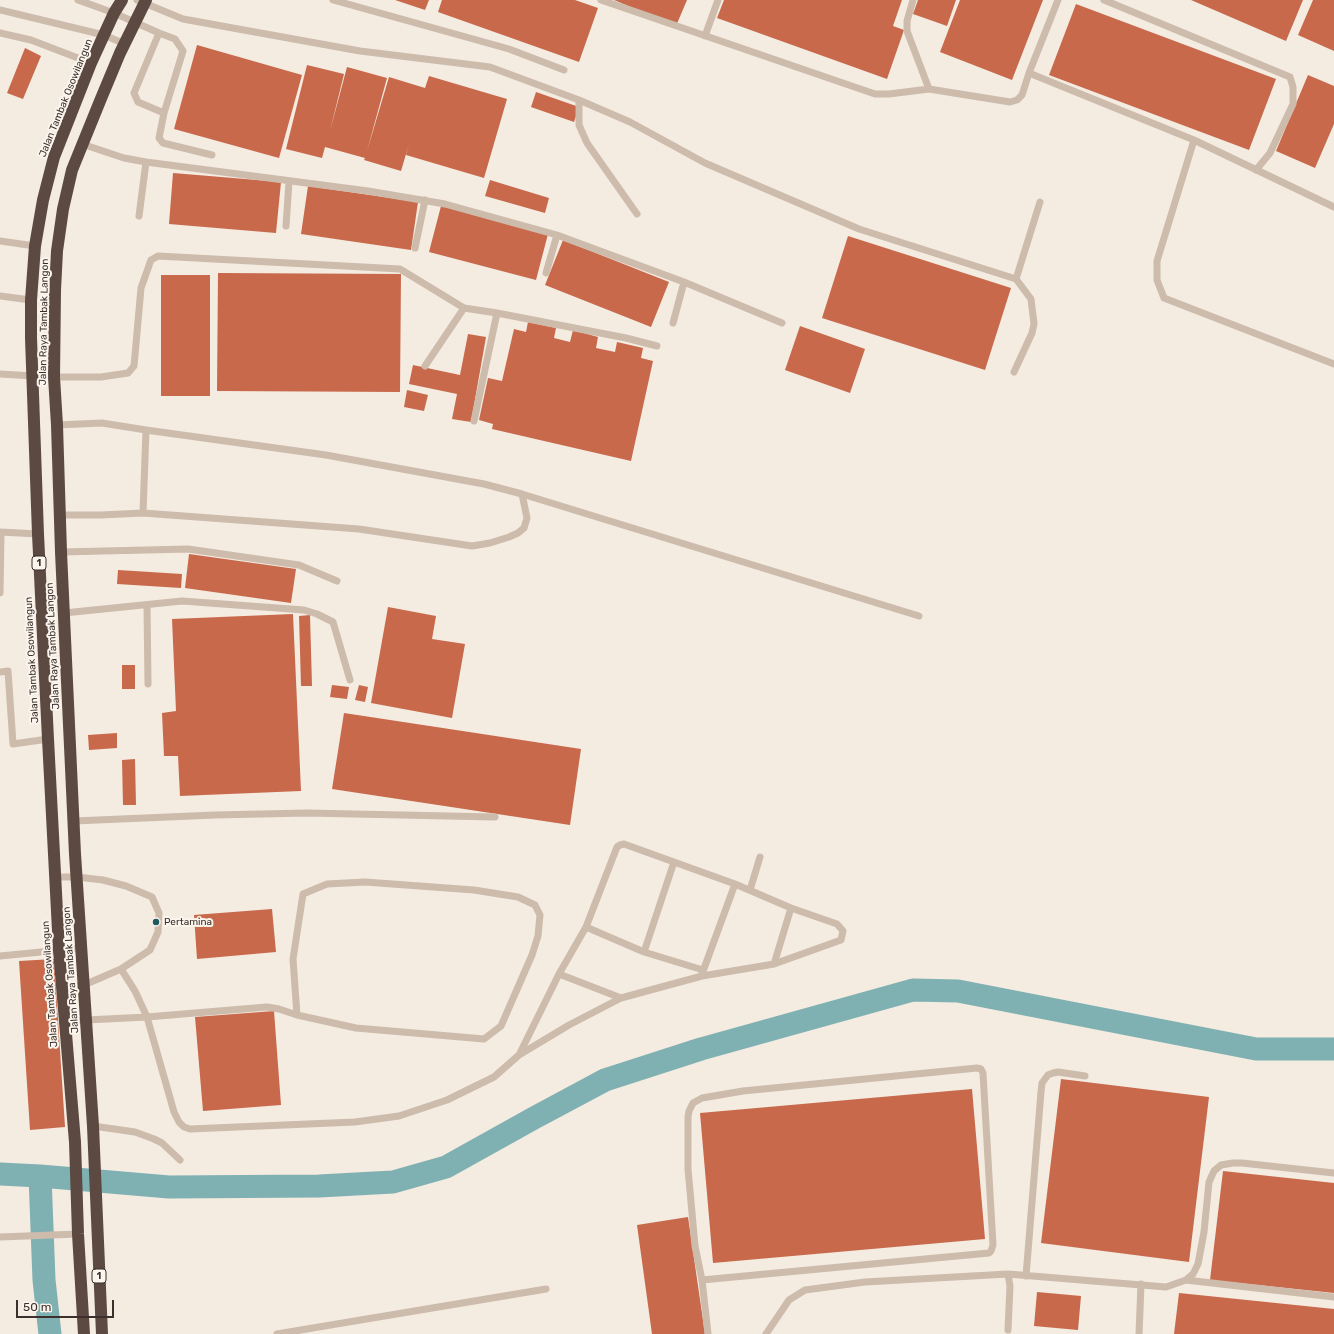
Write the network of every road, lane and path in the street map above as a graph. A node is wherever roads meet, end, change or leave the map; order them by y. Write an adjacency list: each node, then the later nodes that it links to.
1 (78, 0): 11 (lane)
2 (122, 0): 11 (highway, Jalan Tambak Osowilangun / 1)
3 (333, 0): 19 (lane)
4 (601, 0): 16 (lane)
5 (718, 0): 16 (lane)
6 (913, 0): 21 (lane)
7 (1058, 0): 20 (lane)
8 (1104, 0): 28 (lane)
9 (143, 1): 12 (highway, Jalan Raya Tambak Langon / 1); 22 (lane)
10 (0, 10): 15 (lane)
11 (114, 13): 12 (lane); 15 (highway, Jalan Tambak Osowilangun / 1)
12 (135, 22): 14 (lane); 17 (highway, Jalan Raya Tambak Langon / 1)
13 (0, 33): 18 (lane)
14 (159, 33): 23 (lane); 23 (lane)
15 (104, 35): 17 (lane); 18 (highway, Jalan Tambak Osowilangun / 1)
16 (705, 36): 21 (lane)
17 (125, 44): 25 (highway, Jalan Raya Tambak Langon / 1)
18 (91, 63): 38 (highway, Jalan Tambak Osowilangun / 1)
19 (564, 70)
20 (1029, 73): 21 (lane); 24 (lane)
21 (929, 89)
22 (579, 100): 33 (lane); 41 (lane)
23 (164, 113): 26 (lane)
24 (1194, 140): 28 (lane); 50 (lane)
25 (82, 144): 27 (lane); 55 (highway, Jalan Raya Tambak Langon / 1)
26 (212, 155)
27 (146, 162): 29 (lane); 34 (lane)
28 (1256, 170): 32 (lane)
29 (289, 182): 30 (lane); 35 (lane)
30 (425, 200): 36 (lane); 39 (lane)
31 (1040, 202): 41 (lane)
32 (1334, 208)
33 (637, 214)
34 (139, 216)
35 (286, 226)
36 (557, 235): 40 (lane); 42 (lane)
37 (0, 241): 38 (lane)
38 (35, 246): 44 (highway, Jalan Tambak Osowilangun / 1)
39 (415, 248)
40 (546, 273)
41 (1016, 279): 52 (lane)
42 (684, 282): 47 (lane); 48 (lane)
43 (0, 296): 44 (lane)
44 (31, 300): 54 (highway, Jalan Tambak Osowilangun / 1)
45 (464, 308): 46 (lane); 51 (lane); 55 (lane)
46 (497, 313): 49 (lane); 56 (lane)
47 (673, 323)
48 (782, 323)
49 (657, 346)
50 (1334, 364)
51 (425, 366)
52 (1014, 372)
53 (0, 374): 54 (lane)
54 (32, 376): 63 (highway, Jalan Tambak Osowilangun / 1)
55 (54, 377): 57 (highway, Jalan Raya Tambak Langon / 1)
56 (474, 421)
57 (57, 425): 58 (lane); 61 (highway, Jalan Raya Tambak Langon / 1)
58 (146, 430): 59 (lane); 60 (lane)
59 (522, 494): 60 (lane); 69 (lane)
60 (142, 513): 61 (lane)
61 (60, 515): 64 (highway, Jalan Raya Tambak Langon / 1)
62 (1, 532): 63 (lane); 66 (lane)
63 (38, 534): 73 (highway, Jalan Tambak Osowilangun / 1)
64 (60, 552): 65 (lane); 68 (highway, Jalan Raya Tambak Langon / 1)
65 (337, 581)
66 (0, 593)
67 (147, 605): 68 (lane); 71 (lane); 72 (lane)
68 (64, 613): 75 (highway, Jalan Raya Tambak Langon / 1)
69 (919, 616)
70 (0, 672): 73 (lane)
71 (350, 680)
72 (148, 684)
73 (48, 739): 78 (highway, Jalan Tambak Osowilangun / 1)
74 (495, 817): 75 (lane)
75 (74, 821): 79 (highway, Jalan Raya Tambak Langon / 1)
76 (760, 858): 81 (lane)
77 (674, 862): 80 (lane); 83 (lane); 86 (lane)
78 (55, 877): 79 (lane); 85 (highway, Jalan Tambak Osowilangun / 1)
79 (77, 877): 84 (highway, Jalan Raya Tambak Langon / 1); 89 (lane)
80 (735, 884): 81 (lane); 90 (lane)
81 (750, 890): 82 (lane)
82 (791, 908): 88 (lane); 88 (lane)
83 (586, 927): 86 (lane); 91 (lane)
84 (82, 948): 85 (lane); 92 (highway, Jalan Raya Tambak Langon / 1)
85 (59, 950): 87 (lane); 93 (highway, Jalan Tambak Osowilangun / 1)
86 (644, 952): 90 (lane)
87 (0, 956)
88 (774, 964): 90 (lane)
89 (121, 969): 92 (lane); 96 (lane)
90 (703, 973): 94 (lane)
91 (559, 974): 94 (lane); 99 (lane)
92 (84, 985): 93 (lane); 97 (highway, Jalan Raya Tambak Langon / 1)
93 (63, 987): 98 (highway, Jalan Tambak Osowilangun / 1)
94 (621, 998): 99 (lane)
95 (297, 1015): 95 (lane); 96 (lane)
96 (146, 1017): 97 (lane); 99 (lane)
97 (86, 1020): 98 (lane); 101 (highway, Jalan Raya Tambak Langon / 1)
98 (66, 1022): 104 (highway, Jalan Tambak Osowilangun / 1)
99 (519, 1054)
100 (1085, 1076): 107 (lane)
101 (93, 1126): 102 (lane); 115 (highway, Jalan Raya Tambak Langon / 1)
102 (180, 1160)
103 (1334, 1173): 109 (lane)
104 (78, 1234): 105 (lane); 114 (highway, Jalan Tambak Osowilangun / 1)
105 (0, 1237)
106 (1008, 1274): 107 (lane); 113 (lane); 118 (lane)
107 (1026, 1276): 110 (lane)
108 (702, 1280): 108 (lane); 117 (lane)
109 (1186, 1280): 110 (lane); 112 (lane)
110 (1141, 1284): 119 (lane)
111 (546, 1289): 116 (lane)
112 (1334, 1297)
113 (1008, 1330)
114 (84, 1334)
115 (102, 1334)
116 (277, 1334)
117 (708, 1334)
118 (766, 1334)
119 (1139, 1334)

